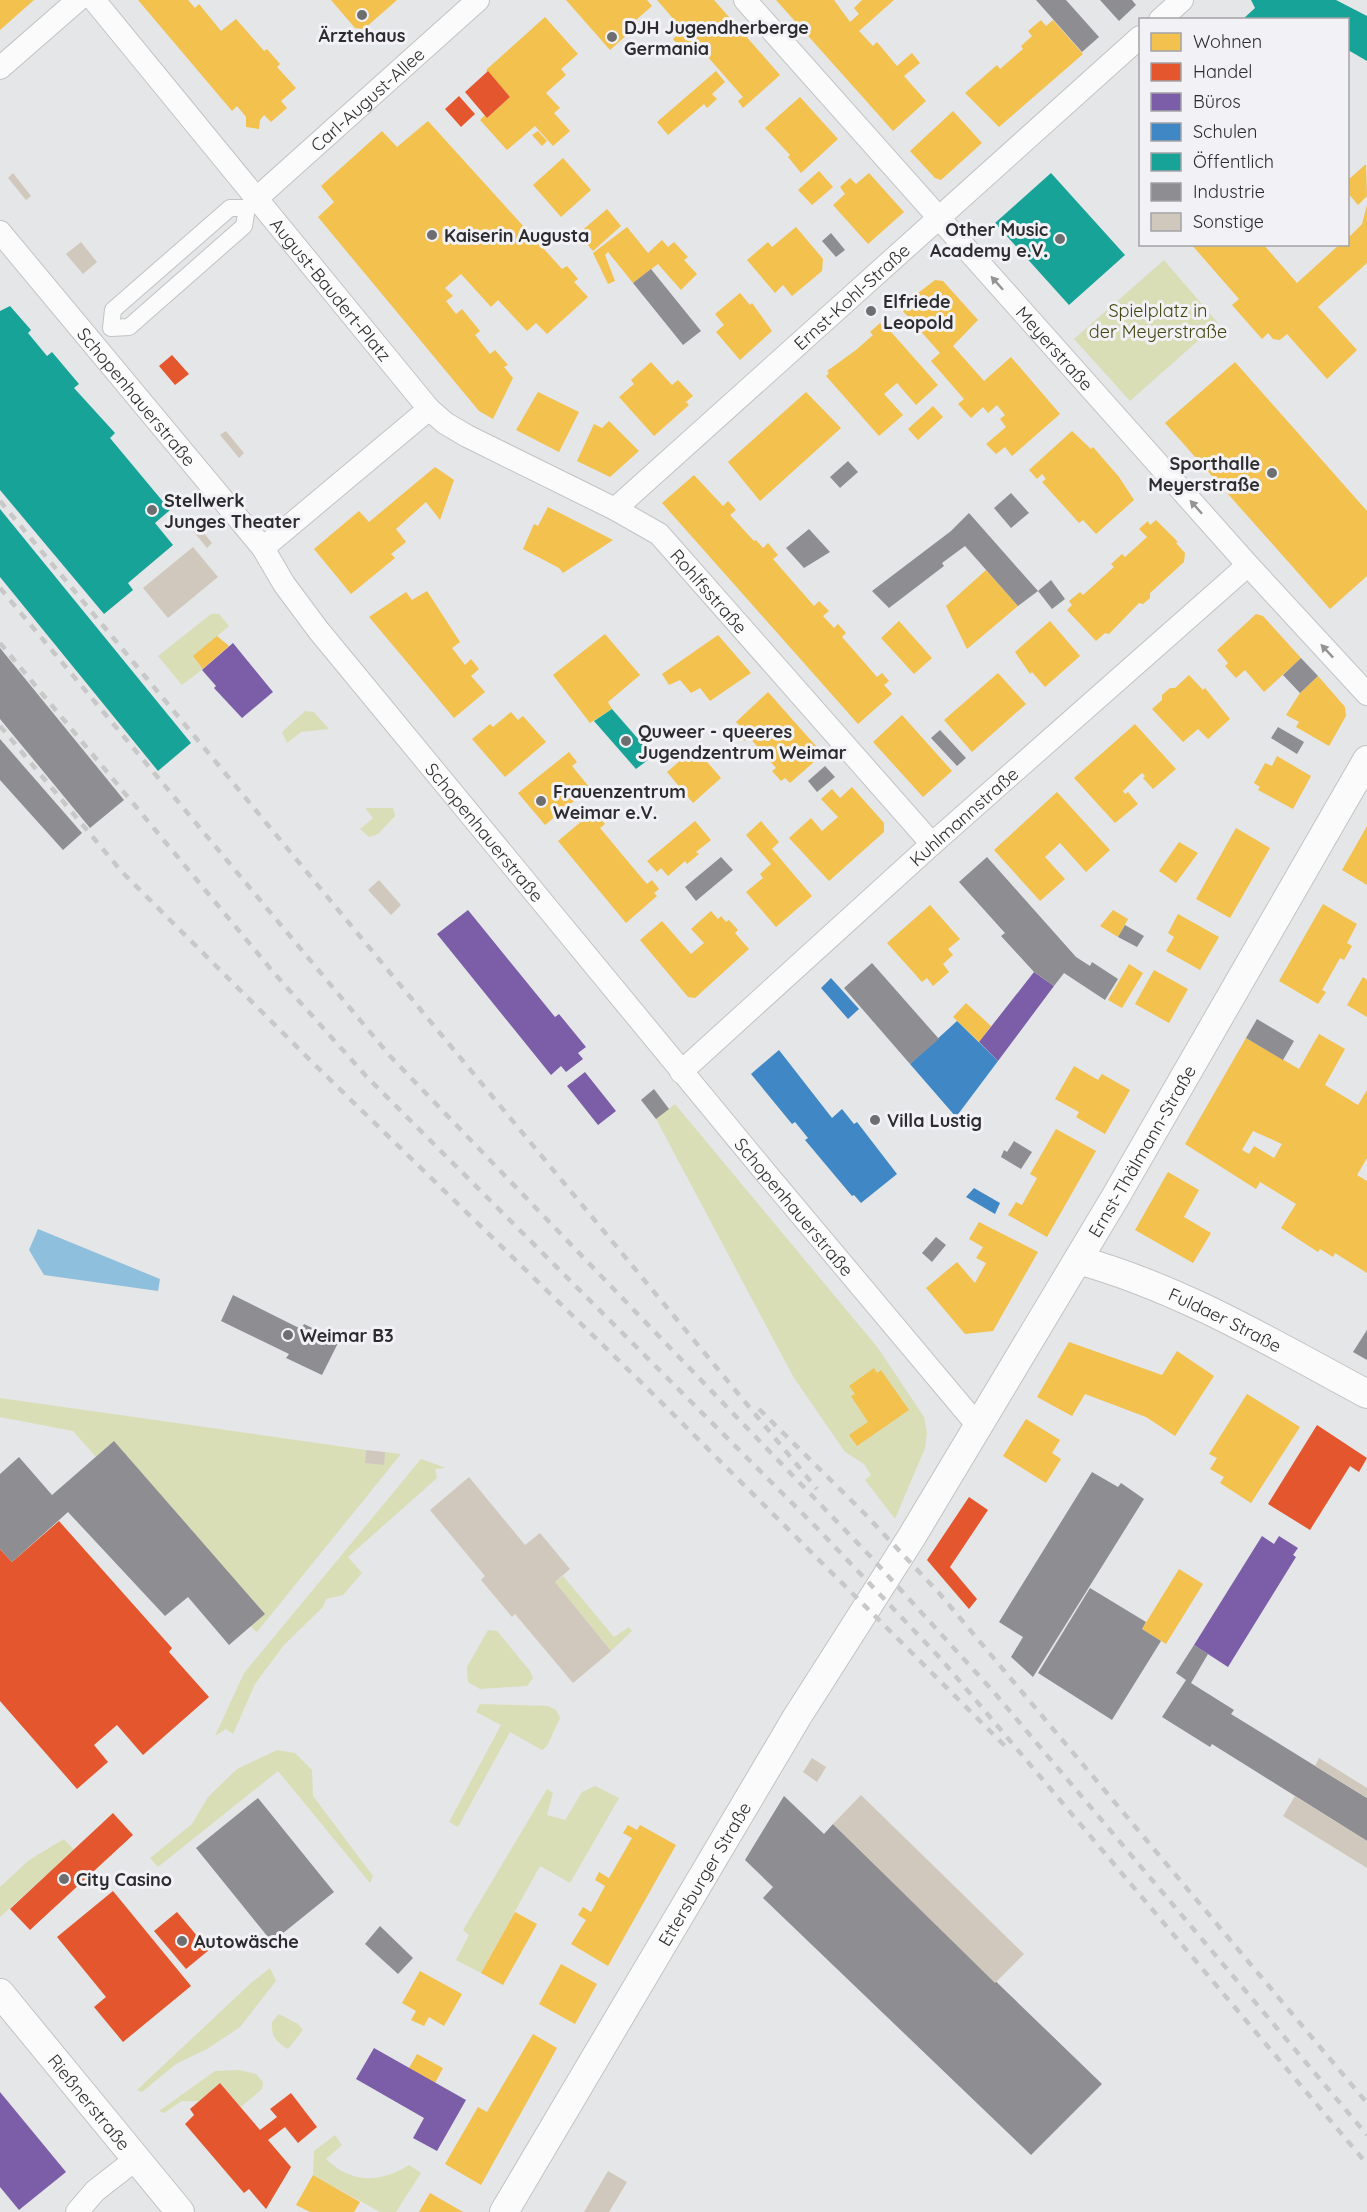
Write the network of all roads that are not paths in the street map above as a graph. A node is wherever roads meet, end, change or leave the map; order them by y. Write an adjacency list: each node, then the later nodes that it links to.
1 (78, 0): 8 (street)
2 (94, 0): 9 (street, August-Baudert-Platz)
3 (478, 0): 9 (street, Carl-August-Allee)
4 (745, 0): 10 (street, Meyerstraße)
5 (1182, 0): 6 (street)
6 (1162, 18)
7 (1139, 38): 10 (street, Ernst-Kohl-Straße)
8 (0, 68)
9 (257, 198): 13 (street, August-Baudert-Platz)
10 (939, 218): 14 (street, Ernst-Kohl-Straße); 16 (street, Meyerstraße, one-way to 10)
11 (0, 232): 15 (street, Schopenhauerstraße)
12 (111, 328): 12 (street)
13 (429, 409): 14 (street, Rohlfsstraße); 15 (street)
14 (615, 509): 19 (street, Rohlfsstraße)
15 (263, 548): 20 (street, Schopenhauerstraße)
16 (1248, 565): 17 (street, Meyerstraße, one-way to 16); 19 (street, Kuhlmannstraße)
17 (1367, 694)
18 (1367, 760): 21 (street, Ernst-Thälmann-Straße)
19 (933, 844): 20 (street, Kuhlmannstraße)
20 (681, 1072): 23 (street, Schopenhauerstraße)
21 (1078, 1260): 22 (street, Fuldaer Straße); 23 (street, Ernst-Thälmann-Straße)
22 (1367, 1394)
23 (979, 1427): 24 (street, Ernst-Thälmann-Straße)
24 (911, 1538): 29 (street, Ettersburger Straße)
25 (0, 1993): 26 (street, Rießnerstraße)
26 (136, 2159): 27 (street); 28 (street, Rießnerstraße)
27 (77, 2212)
28 (180, 2212)
29 (504, 2212)

